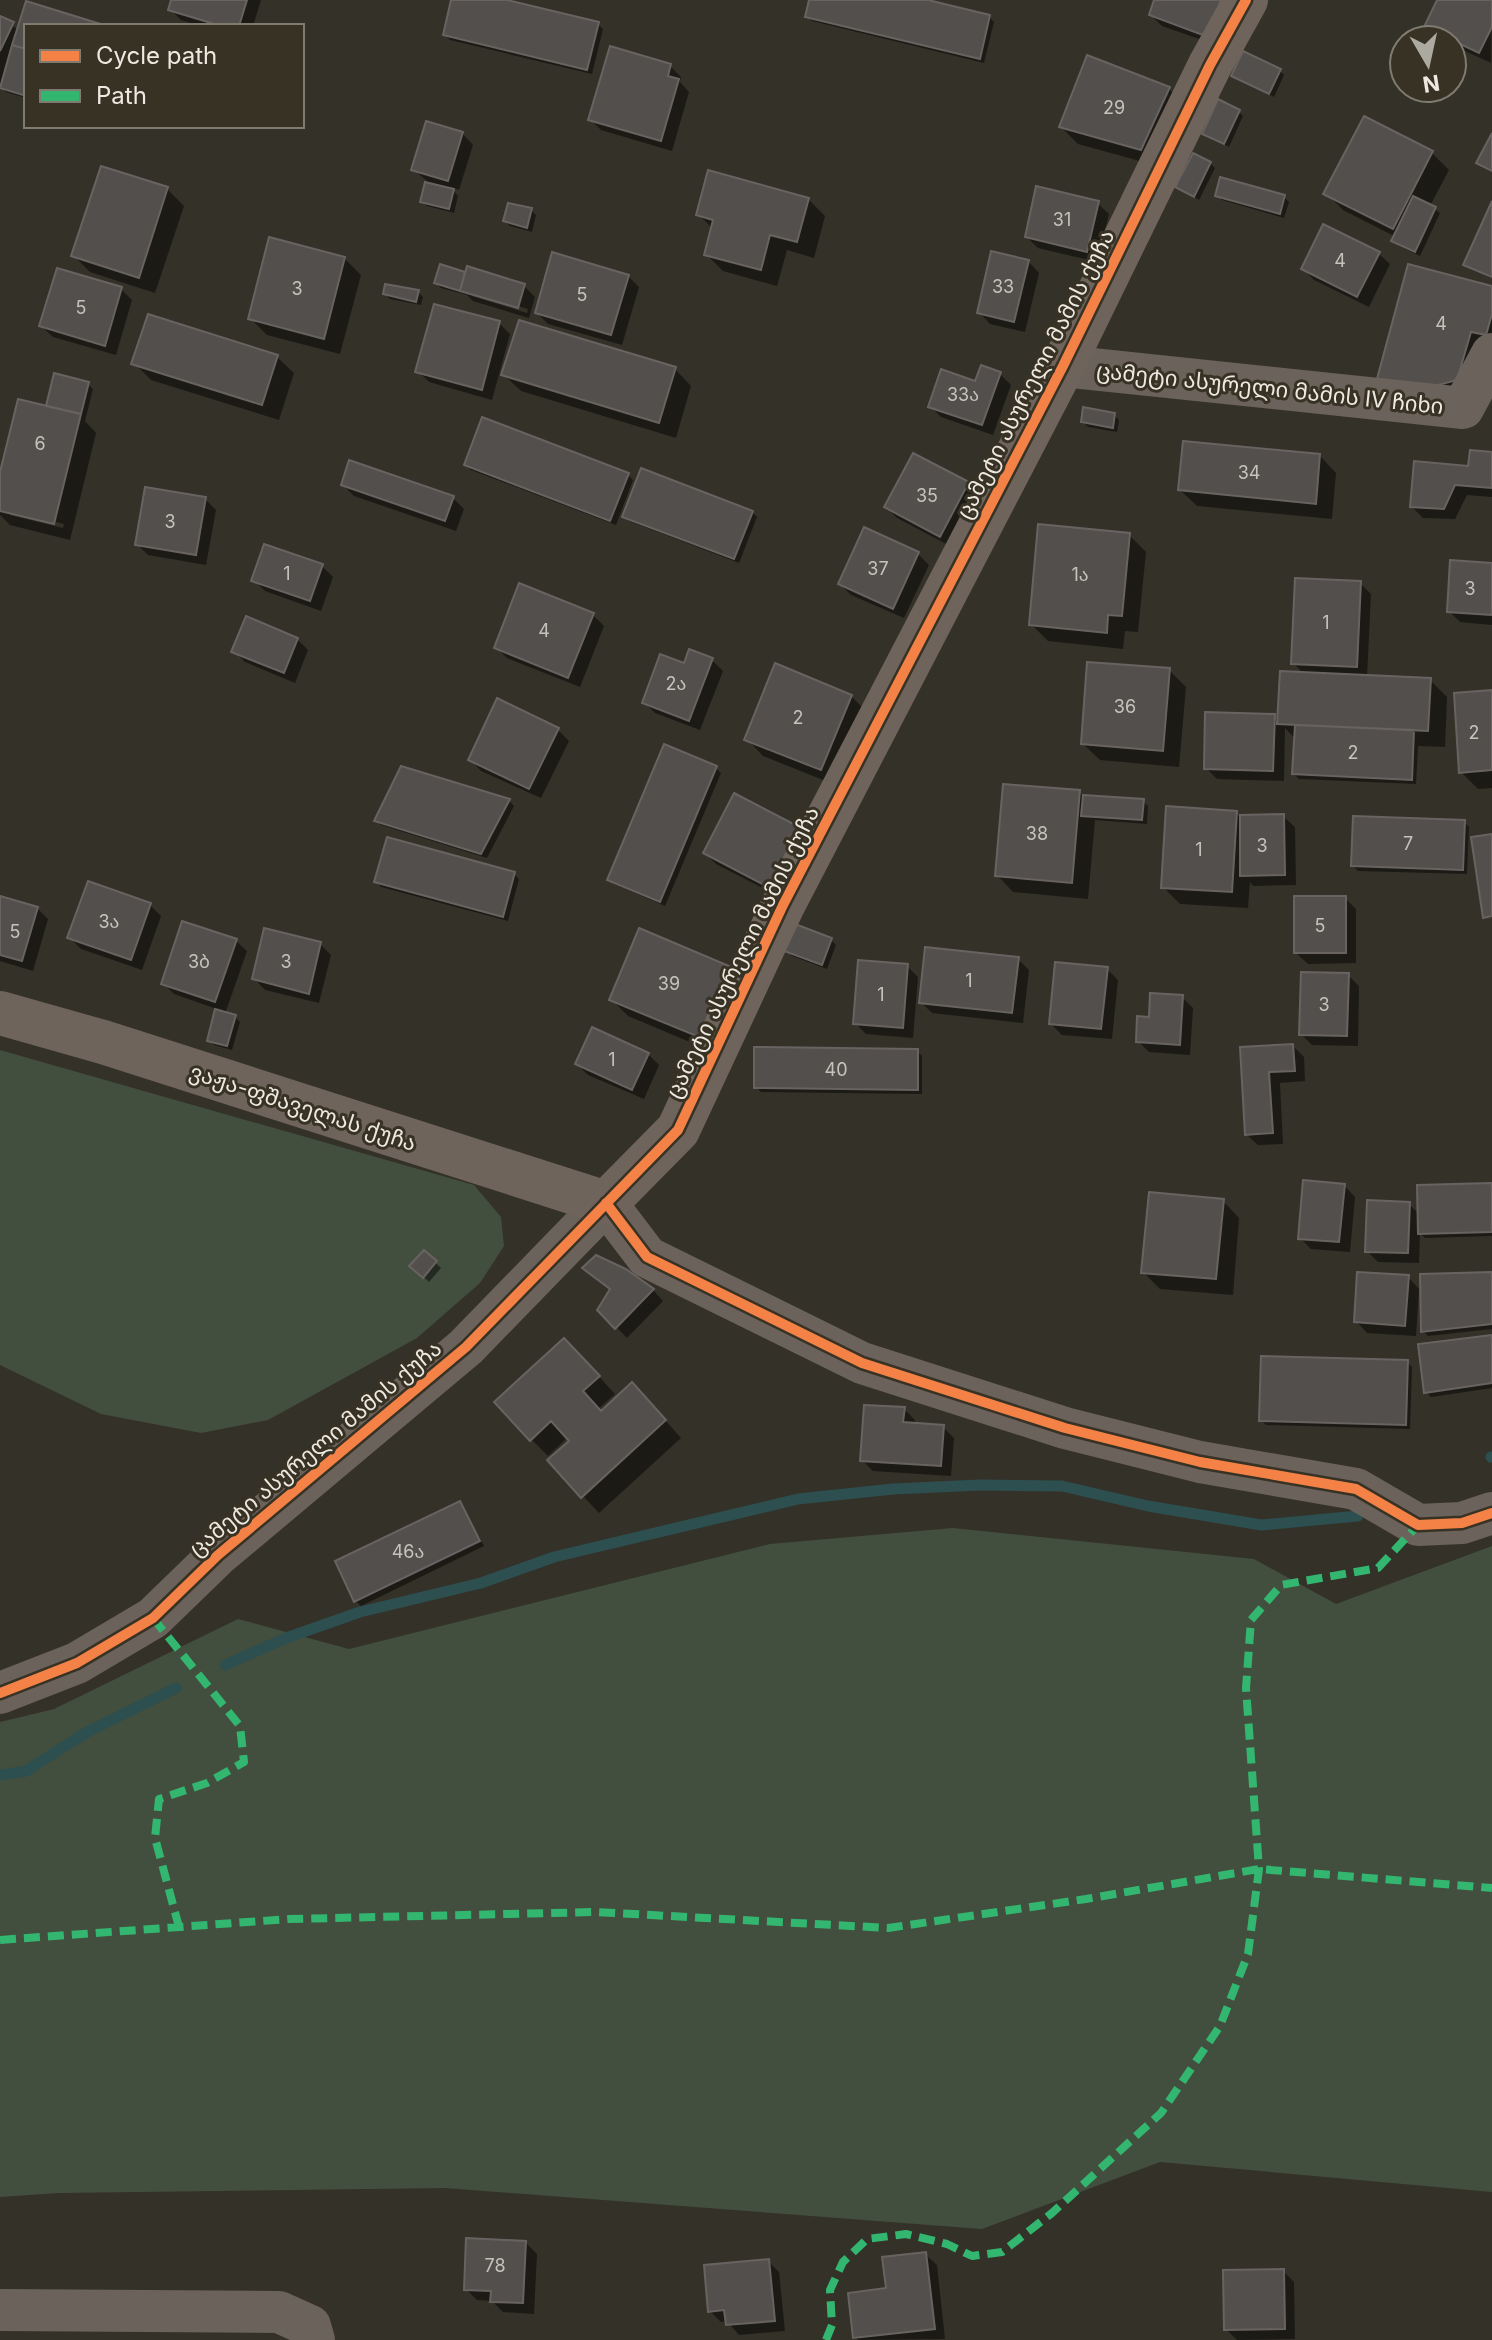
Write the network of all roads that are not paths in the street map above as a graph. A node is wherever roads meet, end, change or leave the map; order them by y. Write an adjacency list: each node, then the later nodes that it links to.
1 (1246, 0): 3 (street, ცამეტი ასურელი მამის ქუჩა)
2 (1492, 354): 3 (street, ცამეტი ასურელი მამის IV ჩიხი)
3 (1063, 366): 5 (street, ცამეტი ასურელი მამის ქუჩა)
4 (0, 1013): 5 (street, ვაჟა-ფშაველას ქუჩა)
5 (606, 1203): 6 (street); 7 (street, ცამეტი ასურელი მამის ქუჩა)
6 (1492, 1513)
7 (0, 1693)
8 (0, 2310): 9 (street)
9 (314, 2340)

